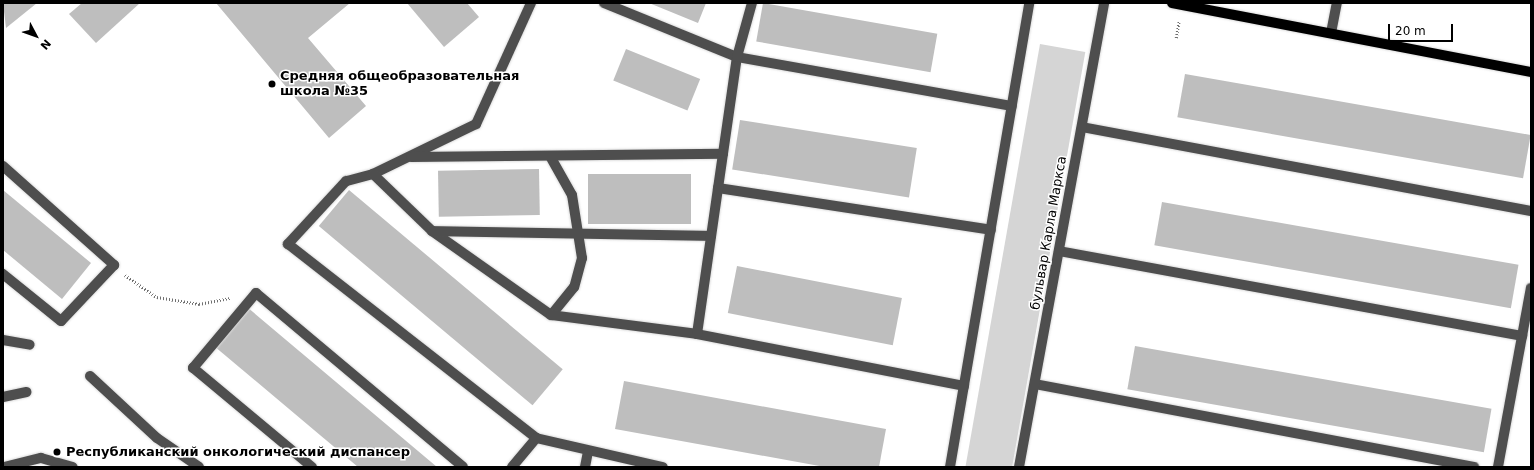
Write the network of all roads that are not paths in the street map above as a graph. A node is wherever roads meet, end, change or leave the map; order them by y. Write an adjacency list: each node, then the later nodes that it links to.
1 (531, 3): 15 (street)
2 (604, 3): 9 (street)
3 (752, 3): 9 (street)
4 (1029, 3): 11 (street)
5 (1104, 3): 12 (street, бульвар Карла Маркса)
6 (1172, 3): 8 (main road)
7 (1337, 3): 8 (street)
8 (1331, 34): 10 (main road)
9 (737, 57): 11 (street); 13 (street)
10 (1531, 72)
11 (1012, 106): 21 (street)
12 (1082, 128): 19 (street); 24 (street, бульвар Карла Маркса)
13 (723, 154): 14 (street); 18 (street)
14 (550, 156): 15 (street); 22 (street)
15 (408, 157): 17 (street)
16 (3, 166): 25 (street)
17 (373, 174): 20 (street); 37 (street)
18 (718, 188): 21 (street); 23 (street)
19 (1531, 211)
20 (432, 230): 22 (street); 27 (street)
21 (991, 230): 34 (street)
22 (578, 236): 23 (street); 27 (street)
23 (711, 236): 28 (street)
24 (1059, 251): 29 (street); 33 (street, бульвар Карла Маркса)
25 (3, 274)
26 (1531, 288): 29 (street)
27 (551, 315): 28 (street)
28 (697, 334): 34 (street)
29 (1522, 336): 50 (street)
30 (3, 340): 31 (street)
31 (30, 345)
32 (90, 376): 41 (street)
33 (1035, 384): 48 (street, бульвар Карла Маркса); 49 (street)
34 (964, 386): 47 (street)
35 (26, 392): 36 (street)
36 (3, 397)
37 (536, 438): 38 (street); 44 (street)
38 (588, 452): 45 (street); 46 (street)
39 (4, 467): 40 (street)
40 (73, 467)
41 (199, 467)
42 (312, 467): 43 (street)
43 (463, 467)
44 (512, 467)
45 (585, 467)
46 (663, 467)
47 (950, 467)
48 (1019, 467)
49 (1474, 467)
50 (1498, 467)

